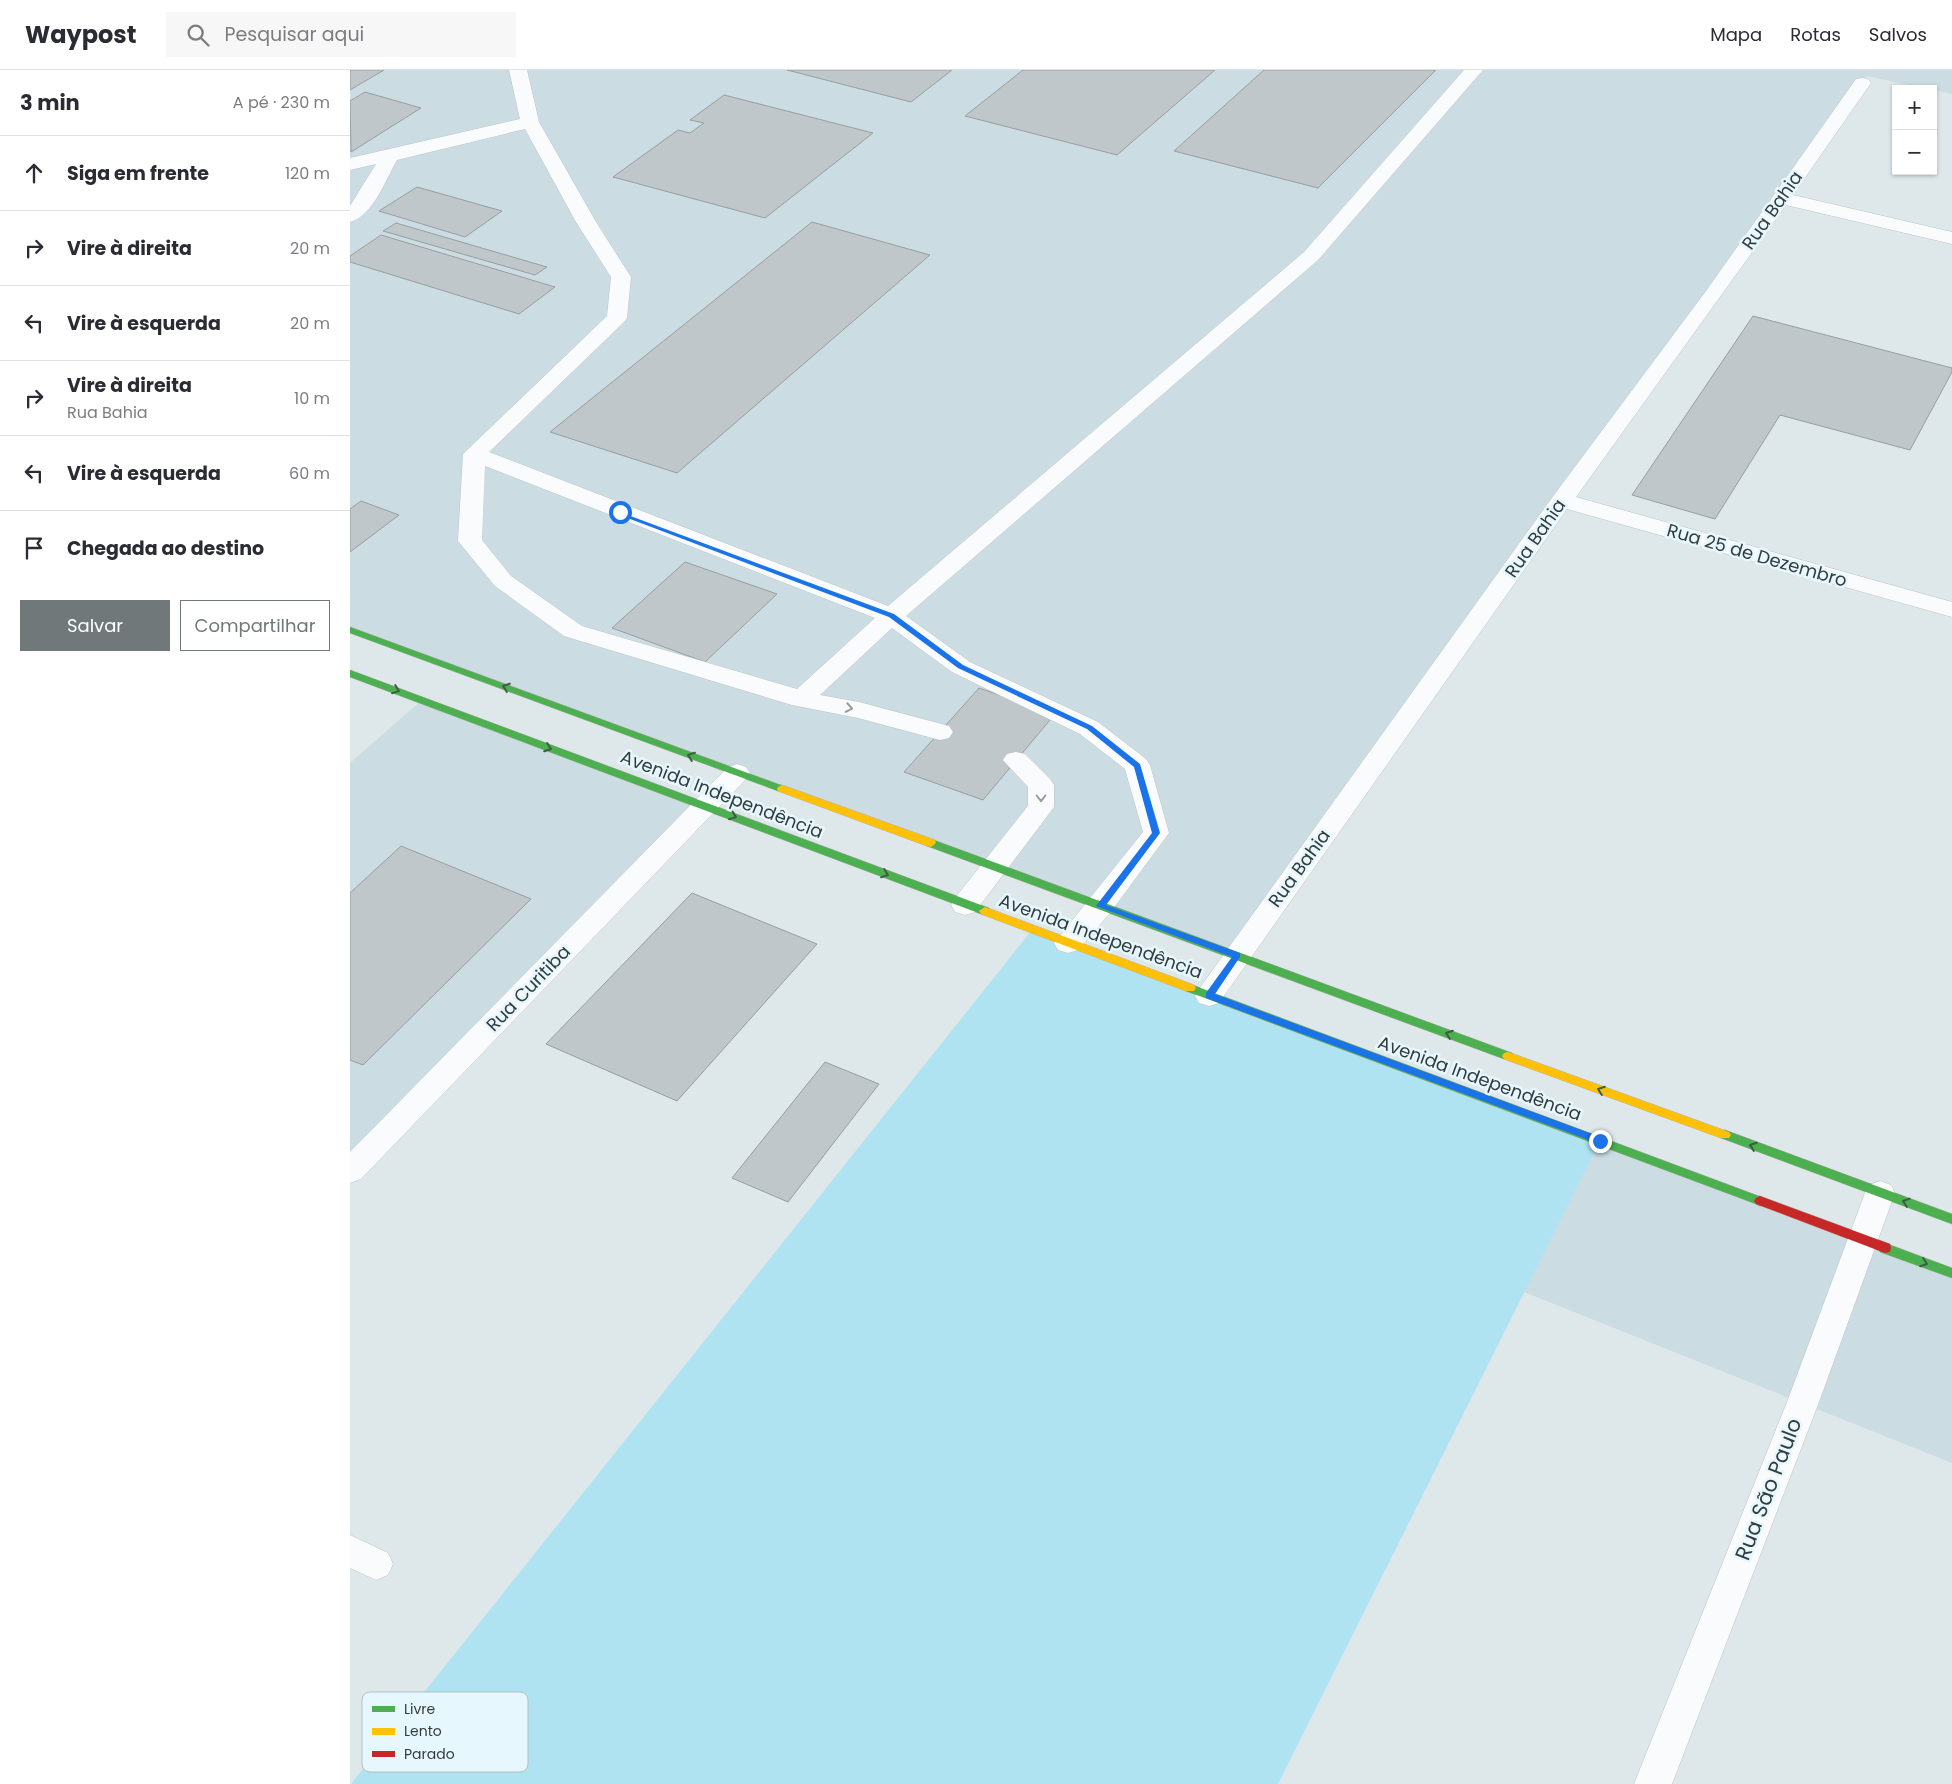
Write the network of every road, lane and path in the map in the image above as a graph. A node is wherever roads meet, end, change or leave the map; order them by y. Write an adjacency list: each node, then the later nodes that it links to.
1 (518, 70): 4 (street)
2 (1474, 70): 13 (street)
3 (1862, 83): 7 (street, Rua Bahia)
4 (530, 122): 5 (street); 10 (street)
5 (390, 156): 6 (street); 8 (street)
6 (350, 164)
7 (1781, 198): 9 (street); 11 (street, Rua Bahia)
8 (350, 216)
9 (1952, 238)
10 (474, 454): 13 (street); 16 (street)
11 (1562, 500): 12 (street, Rua 25 de Dezembro); 25 (street, Rua Bahia)
12 (1952, 610)
13 (891, 616): 16 (street); 23 (street)
14 (350, 630): 19 (main road, Avenida Independência, one-way to 14)
15 (350, 673): 20 (main road, Avenida Independência, one-way to 20)
16 (801, 699): 17 (street, one-way to 17)
17 (940, 732)
18 (1016, 760): 21 (street, one-way to 21)
19 (737, 773): 20 (street, Rua Curitiba); 21 (main road, Avenida Independência)
20 (706, 806): 22 (main road, Avenida Independência, one-way to 22); 27 (street, Rua Curitiba)
21 (994, 867): 22 (street); 23 (main road, Avenida Independência)
22 (965, 905): 24 (main road, Avenida Independência)
23 (1100, 906): 24 (street); 25 (main road, Avenida Independência)
24 (1068, 943): 26 (main road, Avenida Independência)
25 (1237, 955): 26 (street, Rua Bahia); 28 (main road, Avenida Independência, one-way to 25)
26 (1209, 996): 30 (main road, Avenida Independência)
27 (350, 1171)
28 (1880, 1193): 29 (main road, Avenida Independência, one-way to 28); 30 (street, Rua São Paulo)
29 (1952, 1219)
30 (1863, 1240): 31 (main road, Avenida Independência, one-way to 31); 32 (street, Rua São Paulo)
31 (1952, 1273)
32 (1653, 1784)

